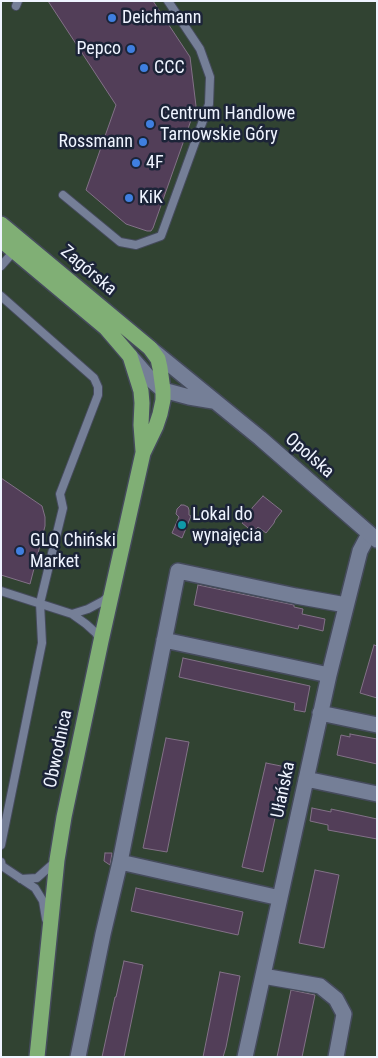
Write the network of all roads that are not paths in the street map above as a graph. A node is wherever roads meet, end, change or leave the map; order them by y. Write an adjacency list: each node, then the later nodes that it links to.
1 (168, 1): 2 (lane)
2 (63, 195)
3 (1, 224): 8 (highway, Zagórska)
4 (1, 240): 5 (highway, Zagórska)
5 (14, 250): 6 (lane); 9 (highway, Zagórska)
6 (1, 266)
7 (1, 296): 18 (lane)
8 (150, 348): 10 (highway, Obwodnica); 11 (street, Opolska)
9 (130, 356): 10 (street); 12 (highway, Obwodnica)
10 (160, 384): 11 (street, Opolska); 12 (street); 13 (highway, Obwodnica)
11 (190, 390): 13 (street); 15 (street, Opolska)
12 (142, 399): 14 (highway, Obwodnica)
13 (160, 414): 14 (highway, Obwodnica)
14 (143, 452): 17 (highway, Obwodnica)
15 (373, 537): 19 (street, Ułańska)
16 (1, 591): 18 (lane)
17 (112, 594): 20 (lane); 22 (highway, Obwodnica)
18 (40, 603): 20 (lane); 28 (lane)
19 (346, 604): 21 (street); 23 (street, Ułańska)
20 (72, 614): 22 (lane)
21 (164, 640): 23 (street); 31 (street)
22 (101, 641): 29 (highway, Obwodnica)
23 (329, 675): 24 (street, Ułańska)
24 (320, 714): 25 (street); 26 (street, Ułańska)
25 (377, 725)
26 (306, 779): 27 (street); 33 (street, Ułańska)
27 (377, 794)
28 (1, 845)
29 (57, 860): 32 (lane); 34 (highway, Obwodnica)
30 (1, 862): 32 (lane)
31 (120, 862): 33 (street); 37 (street)
32 (21, 879): 34 (lane)
33 (280, 898): 35 (street, Ułańska)
34 (49, 936): 36 (highway, Obwodnica)
35 (263, 976): 38 (street, Ułańska); 39 (street)
36 (37, 1057)
37 (78, 1057)
38 (245, 1057)
39 (336, 1057)

